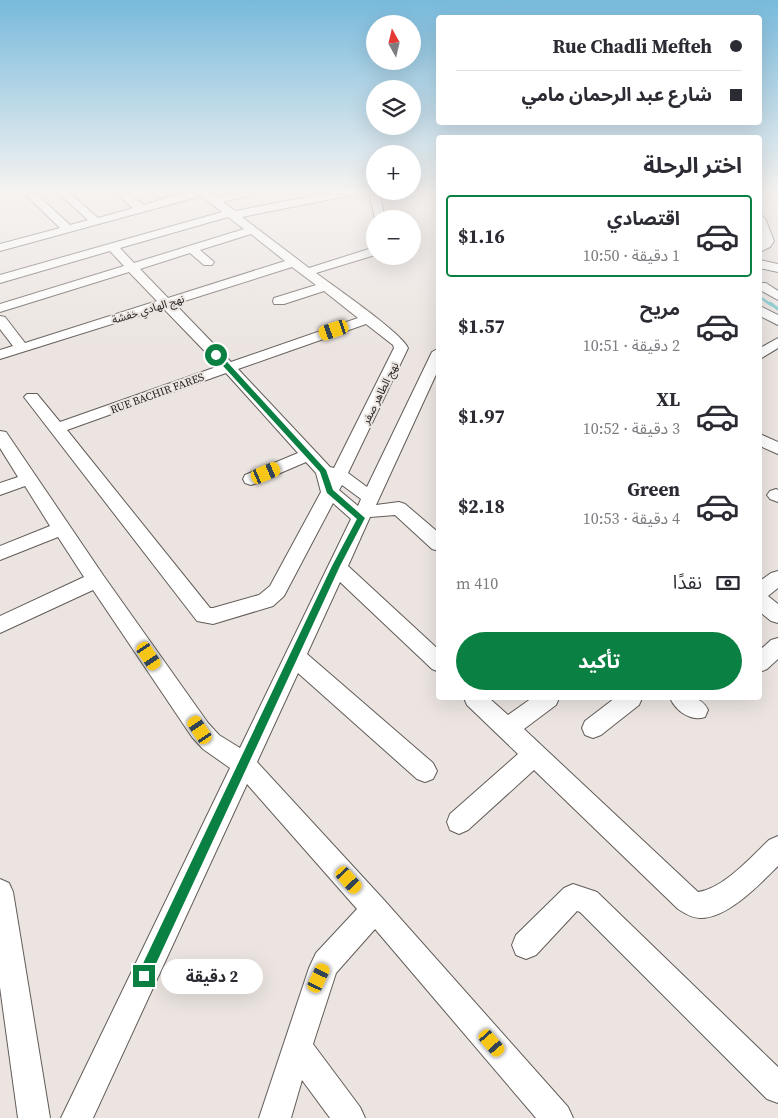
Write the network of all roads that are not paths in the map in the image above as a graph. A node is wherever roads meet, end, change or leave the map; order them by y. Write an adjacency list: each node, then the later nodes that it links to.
1 (126, 243): 4 (street)
2 (211, 243): 5 (street)
3 (270, 243): 8 (street, نهج الطاهر صفر)
4 (112, 247): 10 (street); 13 (street)
5 (192, 249): 7 (street); 10 (street)
6 (366, 254): 12 (street)
7 (208, 262)
8 (295, 262): 12 (street, نهج الطاهر صفر); 18 (street, نهج الهادي خفشة)
9 (762, 264): 11 (street)
10 (131, 268): 18 (street); 19 (street)
11 (778, 268)
12 (308, 272): 14 (street, نهج الطاهر صفر)
13 (0, 279)
14 (326, 286): 17 (street); 21 (street, نهج الطاهر صفر)
15 (762, 286): 16 (street)
16 (778, 296)
17 (279, 301)
18 (167, 303): 25 (street, نهج الهادي خفشة); 29 (street)
19 (0, 308)
20 (762, 311): 23 (street)
21 (369, 318): 29 (street, RUE BACHIR FARES); 36 (street, نهج الطاهر صفر)
22 (0, 320): 25 (street)
23 (778, 321)
24 (778, 342): 26 (street)
25 (22, 348): 27 (street, نهج الهادي خفشة)
26 (762, 352)
27 (0, 355)
28 (436, 358): 41 (street)
29 (229, 368): 31 (street, RUE BACHIR FARES); 35 (street)
30 (32, 397): 31 (street)
31 (58, 428): 48 (street)
32 (0, 436): 37 (street)
33 (762, 440): 34 (street)
34 (778, 449)
35 (308, 455): 36 (street); 38 (street)
36 (331, 473): 40 (street); 41 (street)
37 (29, 479): 39 (street); 42 (street)
38 (251, 479)
39 (0, 489)
40 (329, 491): 41 (street); 48 (street)
41 (366, 509): 43 (street); 45 (street)
42 (62, 528): 44 (street); 47 (street)
43 (436, 541)
44 (0, 553)
45 (336, 566): 52 (street); 53 (street)
46 (778, 578): 49 (street)
47 (96, 580): 50 (street); 61 (street)
48 (266, 601)
49 (766, 607)
50 (0, 625)
51 (778, 646): 54 (street)
52 (435, 654)
53 (294, 656): 61 (street); 62 (street)
54 (762, 661)
55 (477, 700): 59 (street)
56 (545, 700): 59 (street)
57 (628, 700): 58 (street)
58 (593, 728)
59 (507, 729): 60 (street)
60 (534, 755): 63 (street); 64 (street)
61 (244, 764): 66 (street); 71 (street)
62 (424, 771)
63 (459, 822)
64 (778, 849)
65 (0, 892): 70 (street)
66 (375, 909): 68 (street); 74 (street)
67 (526, 946): 69 (street)
68 (298, 1049): 72 (street); 73 (street)
69 (778, 1088)
70 (34, 1118)
71 (77, 1118)
72 (275, 1118)
73 (349, 1118)
74 (557, 1118)

